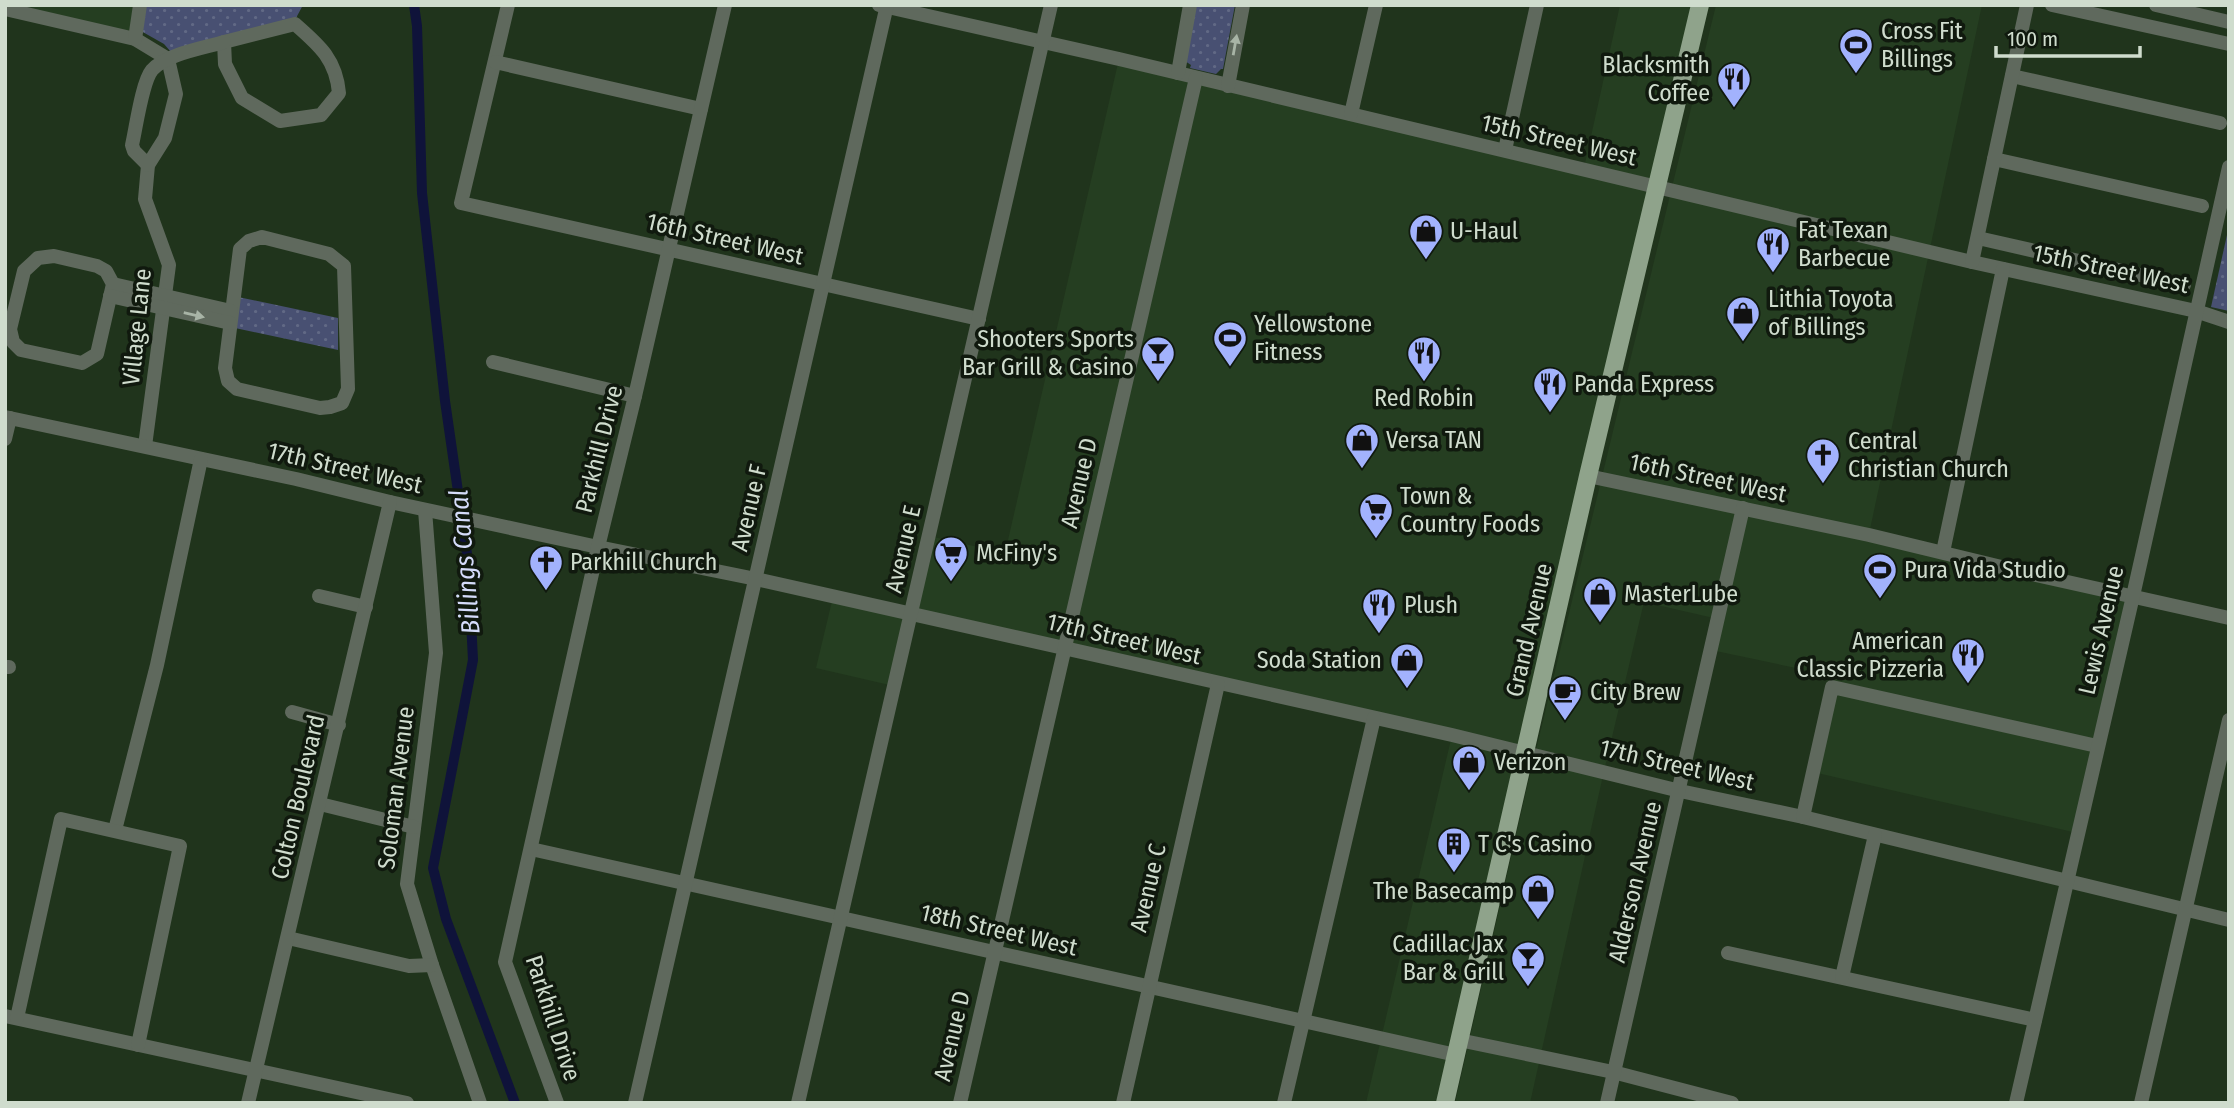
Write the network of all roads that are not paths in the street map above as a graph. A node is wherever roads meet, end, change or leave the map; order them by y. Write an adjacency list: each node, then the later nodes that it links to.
1 (140, 5): 16 (street)
2 (508, 5): 21 (street)
3 (725, 5): 26 (street, Parkhill Drive)
4 (1051, 5): 17 (street, Avenue E)
5 (1190, 5): 22 (street)
6 (1242, 5): 25 (street, one-way to 6)
7 (1376, 5): 27 (street)
8 (1537, 5): 29 (street)
9 (1700, 5): 33 (main road, Grand Avenue)
10 (2027, 5): 23 (street)
11 (2052, 5): 19 (street)
12 (2156, 5): 15 (street)
13 (884, 6): 17 (street, 15th Street West); 39 (street, Avenue F)
14 (5, 9): 16 (street)
15 (2229, 22)
16 (135, 38): 20 (street)
17 (1042, 41): 22 (street, 15th Street West); 45 (street, Avenue E)
18 (224, 43): 18 (street); 20 (street)
19 (2229, 44)
20 (168, 59): 31 (street, Village Lane); 31 (street)
21 (495, 62): 26 (street); 36 (street, 16th Street West)
22 (1178, 73): 24 (street, 15th Street West)
23 (2012, 76): 28 (street); 30 (street)
24 (1196, 78): 25 (street, 15th Street West); 65 (street, Avenue D)
25 (1228, 86): 27 (street, 15th Street West)
26 (701, 109): 36 (street, Parkhill Drive)
27 (1351, 114): 29 (street, 15th Street West)
28 (2220, 123)
29 (1505, 150): 33 (street, 15th Street West)
30 (1994, 159): 34 (street); 35 (street)
31 (148, 165): 42 (street, Village Lane)
32 (2229, 167): 43 (street, Lewis Avenue)
33 (1657, 186): 37 (street, 15th Street West); 53 (main road, Grand Avenue)
34 (2202, 206)
35 (1978, 238): 37 (street); 40 (street)
36 (669, 250): 39 (street, 16th Street West); 48 (street, Parkhill Drive)
37 (1972, 262): 38 (street, 15th Street West)
38 (2003, 269): 43 (street, 15th Street West); 58 (street)
39 (824, 284): 45 (street, 16th Street West); 59 (street, Avenue F)
40 (2185, 285)
41 (111, 290): 41 (street); 42 (street)
42 (165, 302): 44 (street); 51 (street, Village Lane)
43 (2196, 312): 46 (street, 15th Street West); 61 (street, Lewis Avenue)
44 (231, 317): 44 (street)
45 (979, 319): 63 (street, Avenue E)
46 (2229, 322)
47 (493, 362): 48 (street)
48 (635, 396): 57 (street, Parkhill Drive)
49 (8, 417): 50 (street); 51 (street, 17th Street West)
50 (5, 439)
51 (145, 446): 52 (street, 17th Street West)
52 (201, 459): 54 (street, 17th Street West); 77 (street)
53 (1588, 476): 55 (street, 16th Street West); 72 (main road, Grand Avenue)
54 (390, 502): 56 (street, 17th Street West); 62 (street, Colton Boulevard)
55 (1743, 508): 58 (street, 16th Street West); 73 (street, Alderson Avenue)
56 (425, 510): 57 (street, 17th Street West); 76 (street, Soloman Avenue)
57 (598, 548): 59 (street, 17th Street West); 79 (street, Parkhill Drive)
58 (1943, 552): 61 (street, 16th Street West)
59 (756, 579): 63 (street, 17th Street West); 81 (street, Avenue F)
60 (319, 596): 62 (street)
61 (2133, 597): 64 (street, 16th Street West); 71 (street, Lewis Avenue)
62 (366, 607): 70 (street, Colton Boulevard)
63 (911, 615): 65 (street, 17th Street West); 83 (street, Avenue E)
64 (2229, 618)
65 (1064, 649): 66 (street, 17th Street West); 86 (street, Avenue D)
66 (1218, 684): 68 (street, 17th Street West); 90 (street, Avenue C)
67 (292, 712): 70 (street)
68 (1374, 718): 72 (street, 17th Street West); 93 (street)
69 (2229, 720): 82 (street)
70 (339, 724): 74 (street, Colton Boulevard)
71 (2097, 746): 75 (street); 80 (street, Lewis Avenue)
72 (1526, 754): 73 (street, 17th Street West); 95 (main road, Grand Avenue)
73 (1680, 791): 75 (street, 17th Street West); 97 (street, Alderson Avenue)
74 (320, 804): 76 (street); 85 (street, Colton Boulevard)
75 (1803, 817): 78 (street, 17th Street West)
76 (414, 827): 88 (street, Soloman Avenue)
77 (115, 830): 91 (street); 94 (street)
78 (1875, 835): 80 (street, 17th Street West); 89 (street)
79 (531, 849): 81 (street, 18th Street West); 102 (street, Parkhill Drive)
80 (2066, 882): 82 (street, 17th Street West); 92 (street, Lewis Avenue)
81 (686, 883): 83 (street, 18th Street West); 103 (street, Avenue F)
82 (2185, 910): 84 (street, 17th Street West); 112 (street)
83 (841, 918): 86 (street, 18th Street West); 104 (street, Avenue E)
84 (2229, 920)
85 (288, 939): 88 (street); 96 (street, Colton Boulevard)
86 (994, 952): 90 (street, 18th Street West); 105 (street, Avenue D)
87 (1728, 953): 89 (street)
88 (432, 965): 101 (street, Soloman Avenue)
89 (1842, 977): 92 (street)
90 (1149, 986): 93 (street, 18th Street West); 106 (street, Avenue C)
91 (11, 1017): 94 (street)
92 (2035, 1020): 111 (street, Lewis Avenue)
93 (1303, 1021): 95 (street, 18th Street West); 107 (street)
94 (138, 1045): 96 (street)
95 (1458, 1047): 97 (street, 18th Street West); 108 (main road, Grand Avenue)
96 (256, 1070): 98 (street); 99 (street, Colton Boulevard)
97 (1614, 1072): 109 (street, Alderson Avenue); 110 (street, 18th Street West)
98 (385, 1100): 100 (street)
99 (248, 1103)
100 (407, 1103)
101 (480, 1103)
102 (557, 1103)
103 (635, 1103)
104 (799, 1103)
105 (960, 1103)
106 (1123, 1103)
107 (1284, 1103)
108 (1445, 1103)
109 (1607, 1103)
110 (1732, 1103)
111 (2016, 1103)
112 (2141, 1103)

